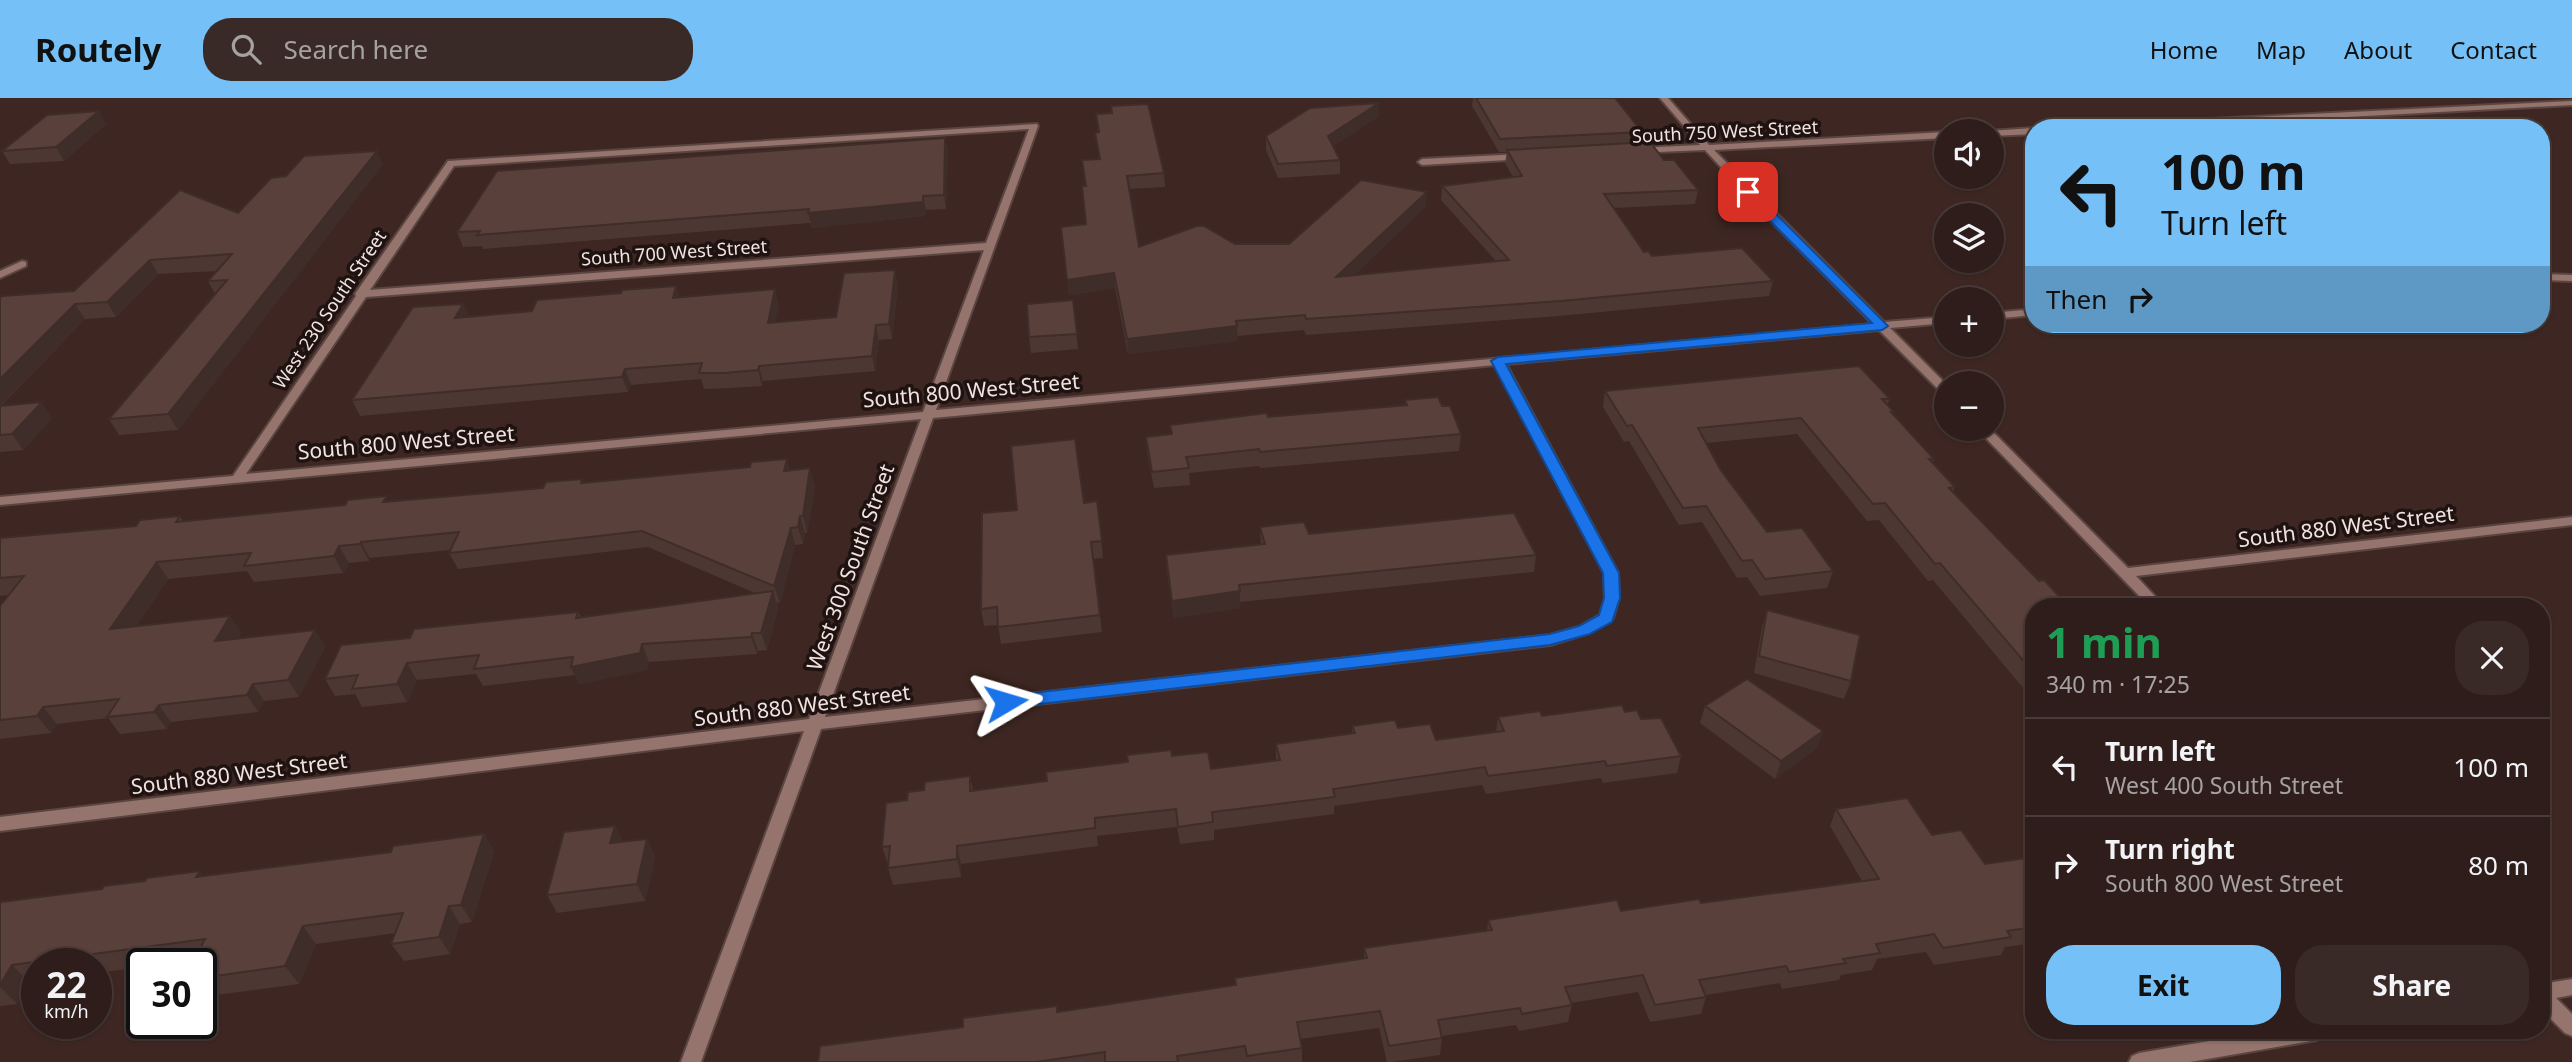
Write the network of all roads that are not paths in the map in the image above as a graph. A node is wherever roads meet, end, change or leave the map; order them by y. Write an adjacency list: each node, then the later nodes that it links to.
1 (1664, 98): 8 (street)
2 (2572, 103): 3 (street)
3 (2264, 119)
4 (1034, 126): 12 (street, West 300 South Street); 17 (street, West 230 South Street)
5 (2025, 131): 6 (street)
6 (2004, 132)
7 (1934, 136): 8 (street, South 750 West Street)
8 (1706, 147): 9 (street, South 750 West Street); 21 (street)
9 (1628, 151)
10 (1532, 156): 11 (street)
11 (1422, 162)
12 (991, 246): 17 (street, South 700 West Street); 24 (street, West 300 South Street)
13 (22, 264): 14 (street)
14 (0, 275)
15 (2550, 277): 16 (street)
16 (2572, 278)
17 (360, 294): 26 (street, West 230 South Street)
18 (2025, 314): 19 (street)
19 (2004, 315)
20 (1934, 321): 21 (street, South 800 West Street)
21 (1882, 326): 22 (street, South 800 West Street); 23 (street)
22 (1498, 361): 24 (street, South 800 West Street); 31 (street, South 880 West Street)
23 (1934, 379)
24 (928, 413): 26 (street, South 800 West Street); 31 (street, West 300 South Street)
25 (1995, 441): 29 (street)
26 (238, 477): 27 (street, South 800 West Street)
27 (0, 501)
28 (2572, 521): 29 (street, South 880 West Street)
29 (2124, 573): 30 (street)
30 (2149, 598)
31 (816, 724): 32 (street, South 880 West Street); 38 (street, West 300 South Street)
32 (0, 824)
33 (2572, 987): 34 (street)
34 (2550, 992)
35 (2550, 1004): 36 (street)
36 (2572, 1027)
37 (2271, 1039): 39 (street)
38 (691, 1062)
39 (2139, 1062)

